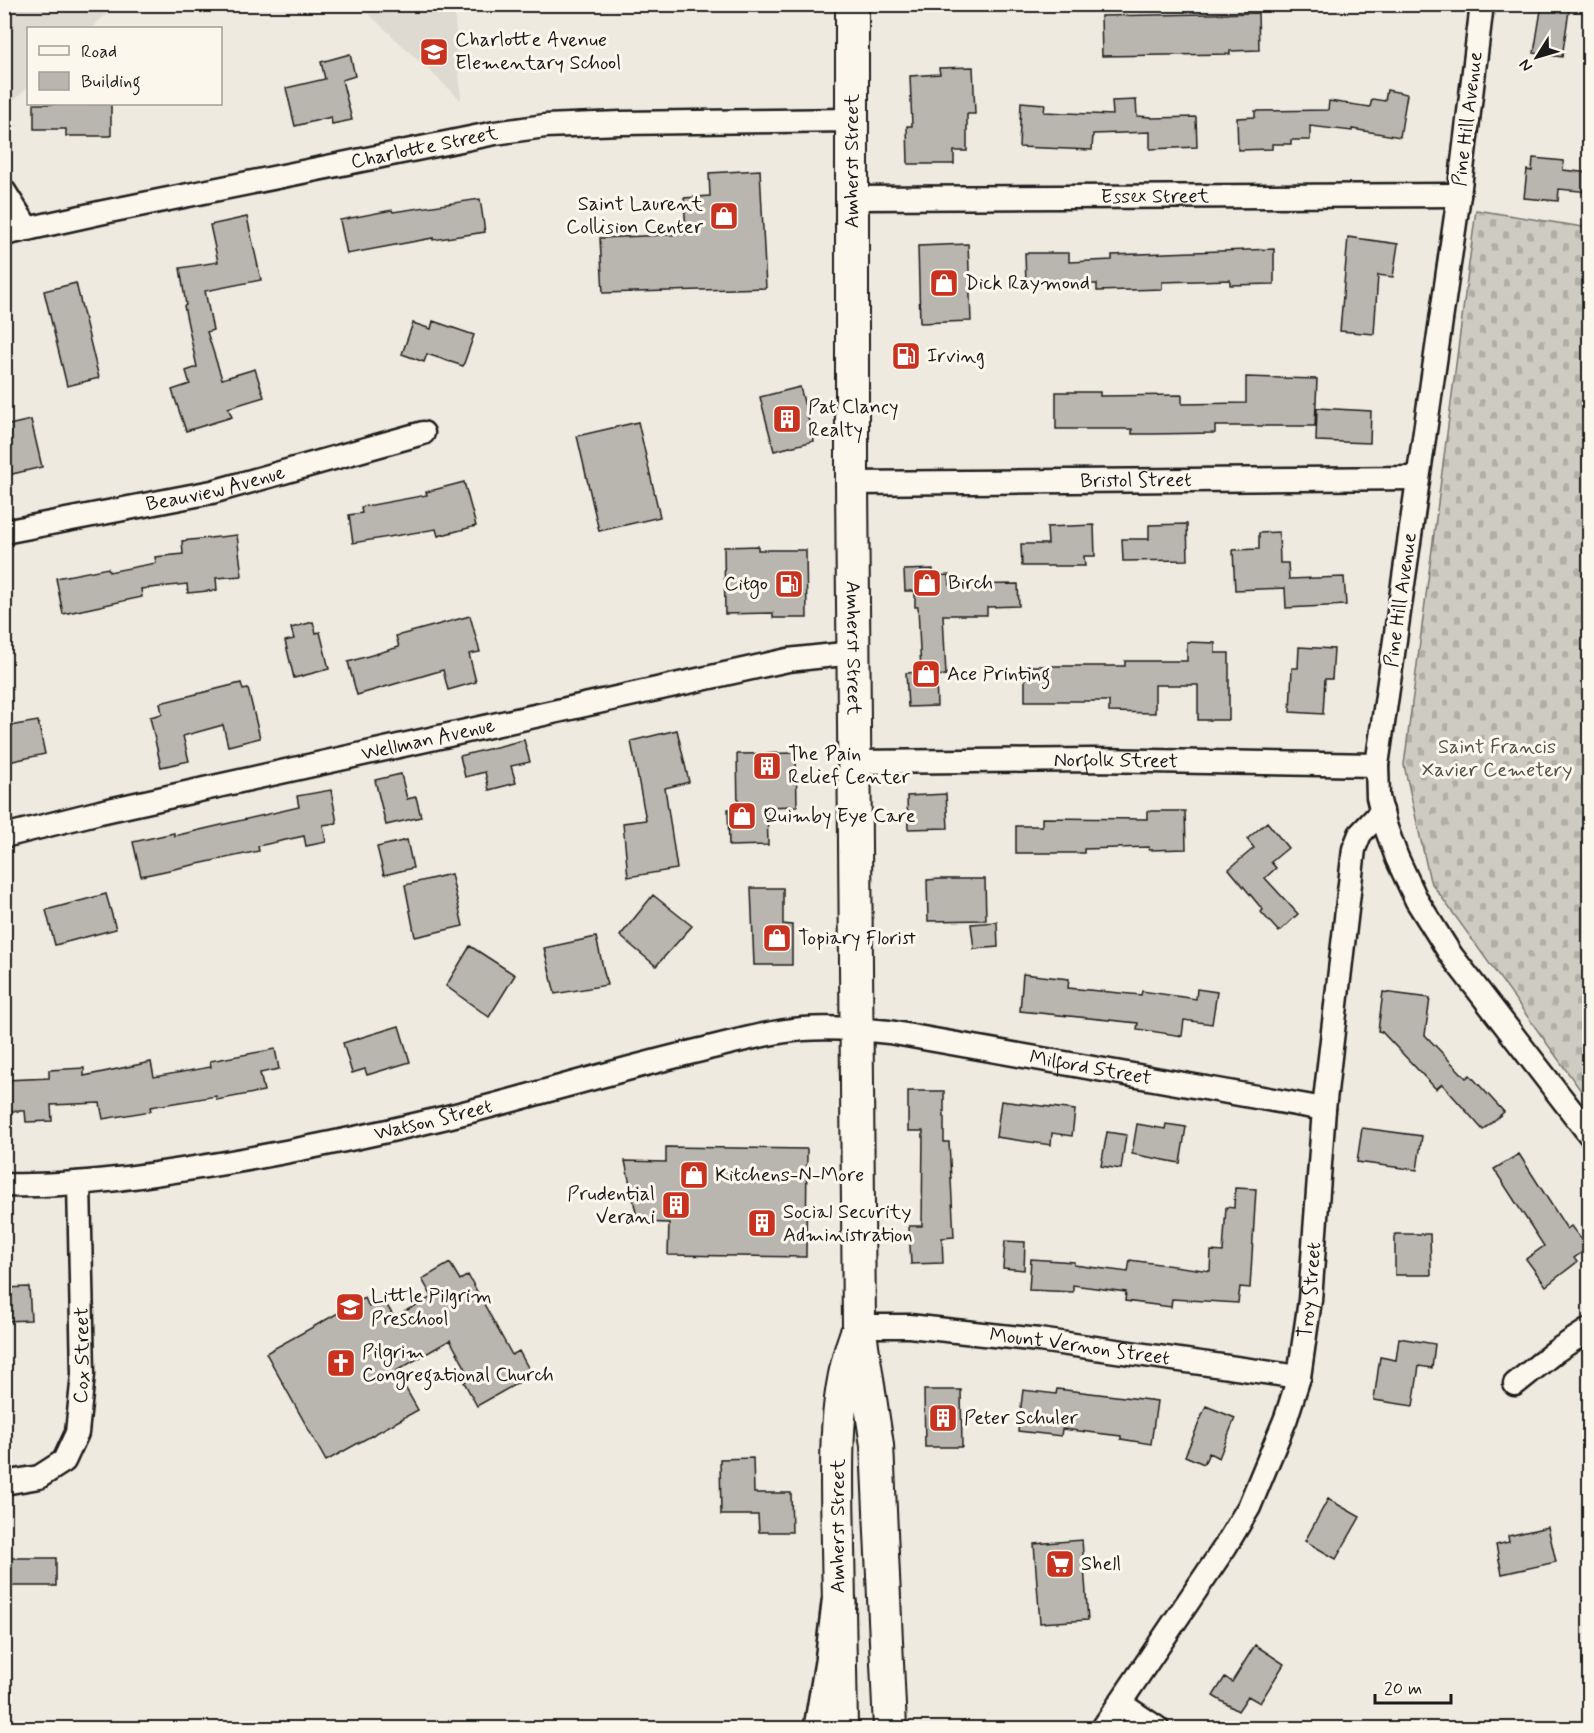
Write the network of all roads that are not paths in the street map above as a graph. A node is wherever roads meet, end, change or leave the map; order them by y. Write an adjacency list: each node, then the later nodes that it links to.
1 (852, 4): 3 (main road, Amherst Street)
2 (1482, 4): 5 (street, Pine Hill Avenue)
3 (851, 120): 6 (main road, Amherst Street); 7 (street, Charlotte Street)
4 (4, 191): 7 (street)
5 (1459, 195): 6 (street, Essex Street); 10 (street, Pine Hill Avenue)
6 (852, 198): 11 (main road, Amherst Street)
7 (27, 229): 8 (street, Charlotte Street)
8 (4, 234)
9 (423, 433): 12 (street, Beauview Avenue)
10 (1418, 478): 11 (street, Bristol Street); 15 (street, Pine Hill Avenue)
11 (852, 483): 13 (main road, Amherst Street)
12 (4, 532)
13 (853, 653): 14 (main road, Amherst Street); 17 (street, Wellman Avenue)
14 (854, 762): 15 (street, Norfolk Street); 18 (main road, Amherst Street)
15 (1377, 765): 16 (street, Pine Hill Avenue)
16 (1382, 811): 19 (street, Troy Street); 20 (street, Pine Hill Avenue)
17 (4, 836)
18 (857, 1029): 19 (street, Milford Street); 21 (street, Watson Street); 23 (main road, Amherst Street)
19 (1324, 1109): 25 (street, Troy Street)
20 (1590, 1135)
21 (79, 1183): 22 (street, Watson Street); 27 (street, Cox Street)
22 (4, 1185)
23 (859, 1326): 25 (street, Mount Vernon Street); 28 (main road, Amherst Street); 32 (main road, Amherst Street)
24 (1590, 1329): 26 (street)
25 (1299, 1377): 29 (street, Troy Street)
26 (1515, 1384)
27 (4, 1483)
28 (838, 1603): 30 (main road); 31 (main road, Amherst Street)
29 (1121, 1704): 33 (street, Troy Street); 34 (street)
30 (822, 1728)
31 (841, 1728)
32 (890, 1728)
33 (1103, 1728)
34 (1157, 1728)

